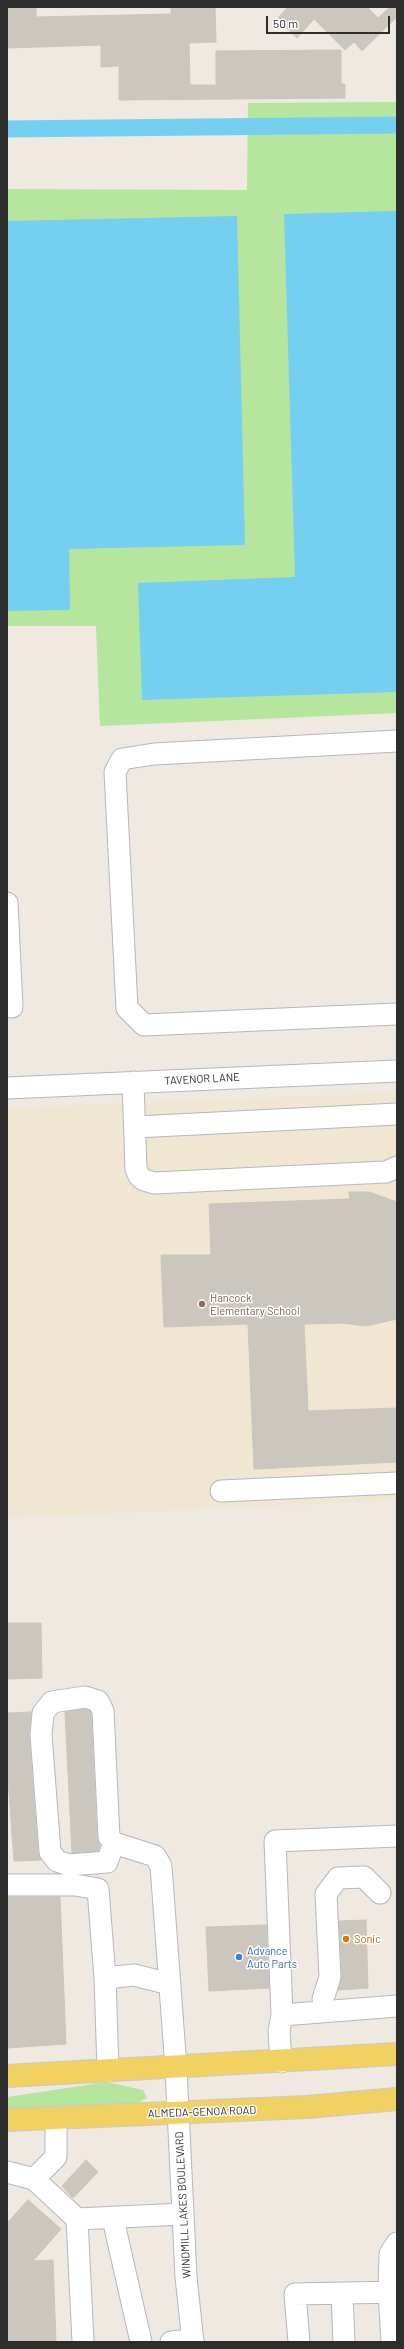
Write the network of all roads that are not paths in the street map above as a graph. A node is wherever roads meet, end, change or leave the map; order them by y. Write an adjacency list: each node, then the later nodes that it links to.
1 (397, 741): 4 (street)
2 (7, 903): 3 (street)
3 (12, 1007)
4 (397, 1014)
5 (397, 1071): 6 (street, TAVENOR LANE)
6 (133, 1082): 7 (street, TAVENOR LANE); 9 (street)
7 (7, 1088)
8 (397, 1114): 9 (street)
9 (135, 1127): 10 (street)
10 (397, 1167)
11 (397, 1483): 12 (street)
12 (221, 1491)
13 (397, 1836): 21 (street)
14 (114, 1843): 14 (street); 18 (street, WINDMILL LAKES BOULEVARD)
15 (7, 1885): 17 (street)
16 (380, 1893): 19 (street)
17 (105, 1978): 18 (street); 25 (street)
18 (170, 1984): 24 (street, WINDMILL LAKES BOULEVARD)
19 (323, 1999)
20 (397, 2006): 21 (street)
21 (282, 2015): 23 (street)
22 (397, 2054): 23 (main road)
23 (281, 2062): 24 (main road)
24 (176, 2068): 25 (main road); 28 (street, WINDMILL LAKES BOULEVARD)
25 (108, 2071): 26 (main road)
26 (7, 2076)
27 (397, 2099): 28 (main road, ALMEDA-GENOA ROAD)
28 (178, 2113): 29 (main road, ALMEDA-GENOA ROAD); 33 (street, WINDMILL LAKES BOULEVARD)
29 (56, 2118): 30 (main road, ALMEDA-GENOA ROAD); 32 (street)
30 (7, 2120)
31 (7, 2172): 32 (street)
32 (34, 2179): 34 (street)
33 (182, 2214): 35 (street); 39 (street, WINDMILL LAKES BOULEVARD)
34 (77, 2219): 35 (street); 40 (street)
35 (113, 2219): 41 (street)
36 (397, 2243): 37 (street)
37 (393, 2292): 38 (street); 45 (street)
38 (342, 2294): 43 (street); 44 (street)
39 (193, 2341): 42 (street)
40 (82, 2342)
41 (141, 2342)
42 (171, 2342)
43 (299, 2342)
44 (344, 2342)
45 (392, 2342)

